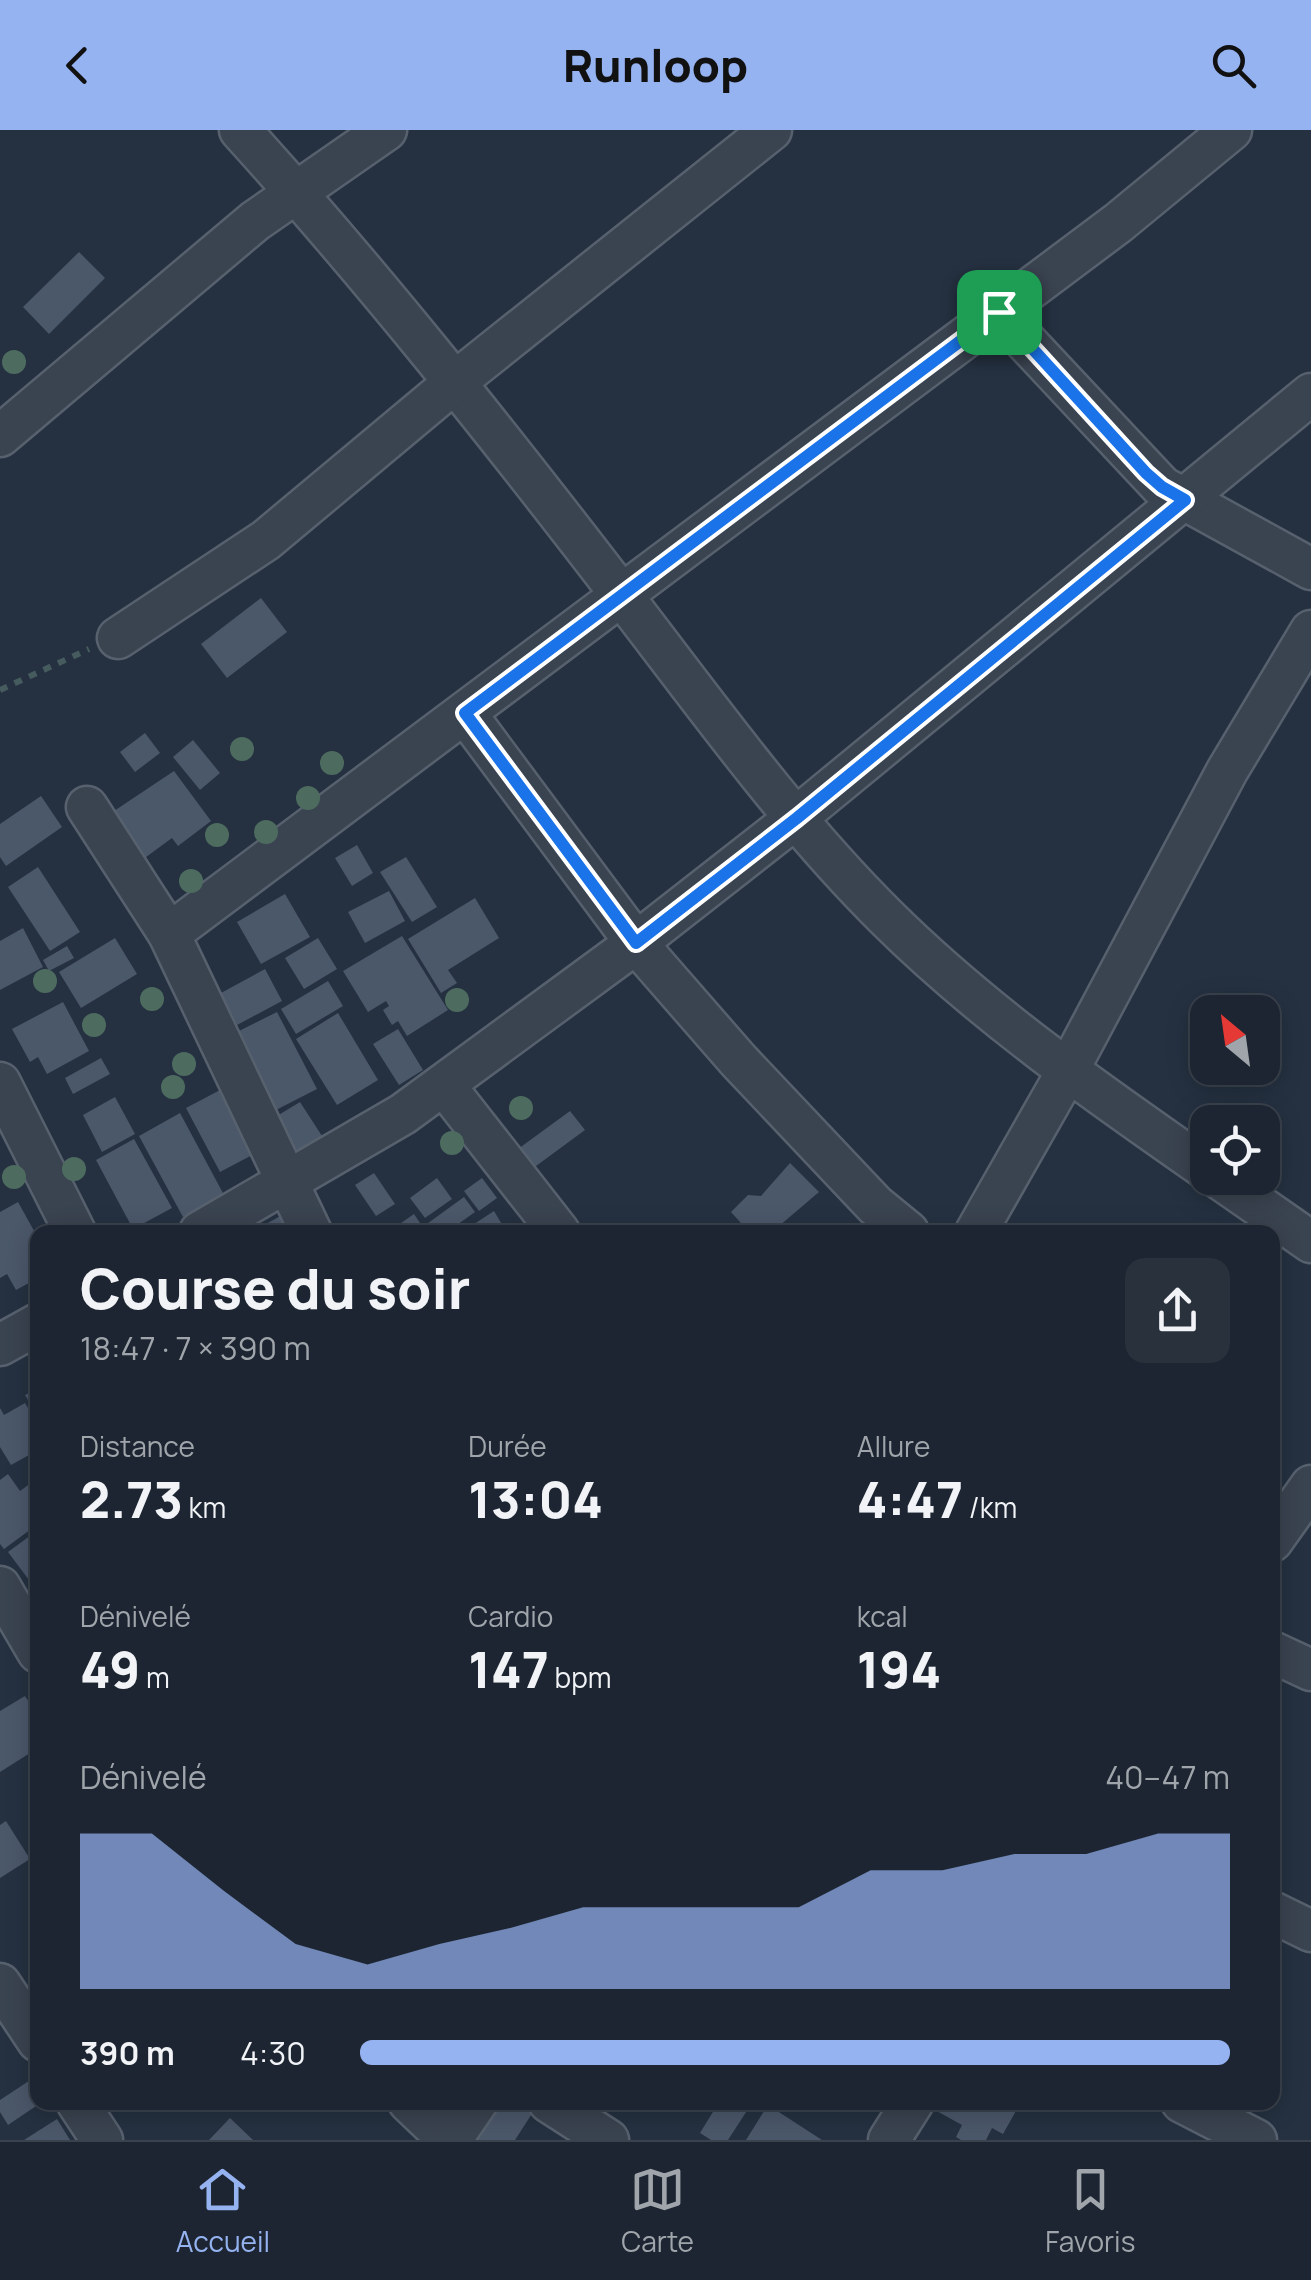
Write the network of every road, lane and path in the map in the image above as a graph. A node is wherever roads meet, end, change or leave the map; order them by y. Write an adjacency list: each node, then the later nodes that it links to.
1 (240, 130): 5 (street)
2 (386, 130): 5 (street)
3 (771, 130): 7 (street)
4 (1231, 130): 6 (street)
5 (297, 192): 7 (street); 9 (street)
6 (999, 312): 10 (street); 12 (street)
7 (454, 382): 12 (street); 14 (street)
8 (1311, 394): 10 (street)
9 (0, 436)
10 (1185, 500): 11 (street); 18 (street)
11 (1311, 568)
12 (622, 596): 16 (street); 18 (street)
13 (1311, 632): 21 (street)
14 (118, 638): 15 (path)
15 (0, 690)
16 (465, 713): 19 (street); 20 (street)
17 (87, 807): 19 (street)
18 (797, 818): 20 (street); 21 (street)
19 (169, 934): 25 (street)
20 (636, 943): 23 (street); 31 (street)
21 (1067, 1072): 24 (street); 32 (street)
22 (0, 1084): 27 (street)
23 (444, 1085): 25 (street); 30 (street)
24 (1190, 1157)
25 (286, 1184): 28 (street); 29 (street)
26 (1243, 1195): 33 (street)
27 (71, 1225)
28 (213, 1225)
29 (308, 1225)
30 (553, 1225)
31 (900, 1225)
32 (980, 1225)
33 (1311, 1242)
34 (30, 1328): 35 (street)
35 (0, 1345)
36 (1311, 1486): 37 (street)
37 (1280, 1523)
38 (0, 1588): 39 (street)
39 (30, 1639)
40 (1280, 1656): 41 (street)
41 (1311, 1670)
42 (1280, 1916): 43 (street)
43 (1311, 1931)
44 (0, 1984): 45 (street)
45 (30, 2029)
46 (83, 2110): 52 (street)
47 (418, 2110): 53 (street)
48 (471, 2110): 53 (street)
49 (561, 2110): 54 (street)
50 (907, 2110): 55 (street)
51 (1197, 2110): 56 (street)
52 (102, 2140)
53 (450, 2140)
54 (608, 2140)
55 (889, 2140)
56 (1255, 2140)

